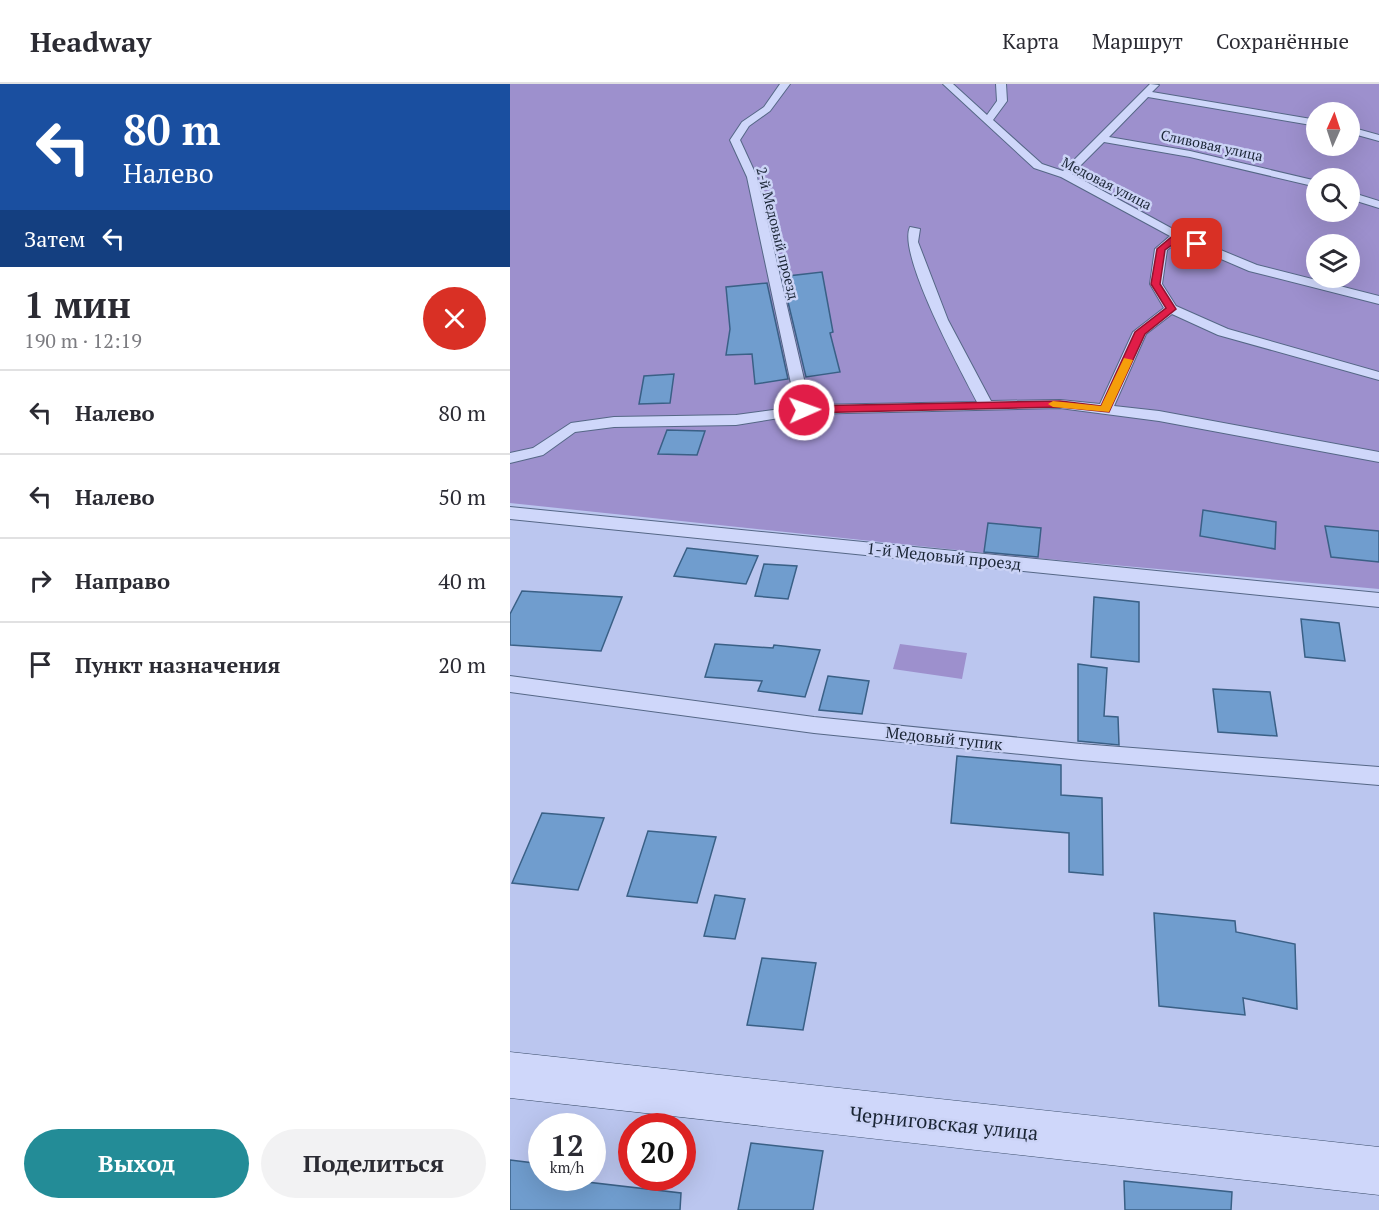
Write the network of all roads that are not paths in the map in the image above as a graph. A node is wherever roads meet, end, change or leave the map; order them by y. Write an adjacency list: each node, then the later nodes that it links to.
1 (785, 84): 21 (lane, 2-й Медовый проезд)
2 (948, 84): 7 (lane, Медовая улица)
3 (1001, 84): 7 (lane)
4 (1155, 84): 5 (lane)
5 (1147, 94): 6 (lane); 9 (lane)
6 (1306, 121)
7 (988, 122): 11 (lane, Медовая улица)
8 (1360, 133): 10 (lane)
9 (1100, 138): 11 (lane); 12 (lane, Сливовая улица)
10 (1379, 138)
11 (1065, 175): 16 (lane, Медовая улица)
12 (1306, 181)
13 (1360, 198): 14 (lane)
14 (1379, 205)
15 (914, 229): 20 (lane)
16 (1178, 236): 17 (lane, Медовая улица); 18 (lane)
17 (1379, 300)
18 (1171, 309): 19 (lane); 22 (lane)
19 (1379, 376)
20 (985, 404): 21 (lane); 22 (lane)
21 (804, 410): 24 (lane)
22 (1105, 410): 23 (lane)
23 (1379, 457)
24 (510, 458)
25 (510, 513): 26 (lane, 1-й Медовый проезд)
26 (1379, 600)
27 (510, 684): 28 (lane, Медовый тупик)
28 (1379, 776)
29 (510, 1075): 30 (street, Черниговская улица)
30 (1379, 1171)

